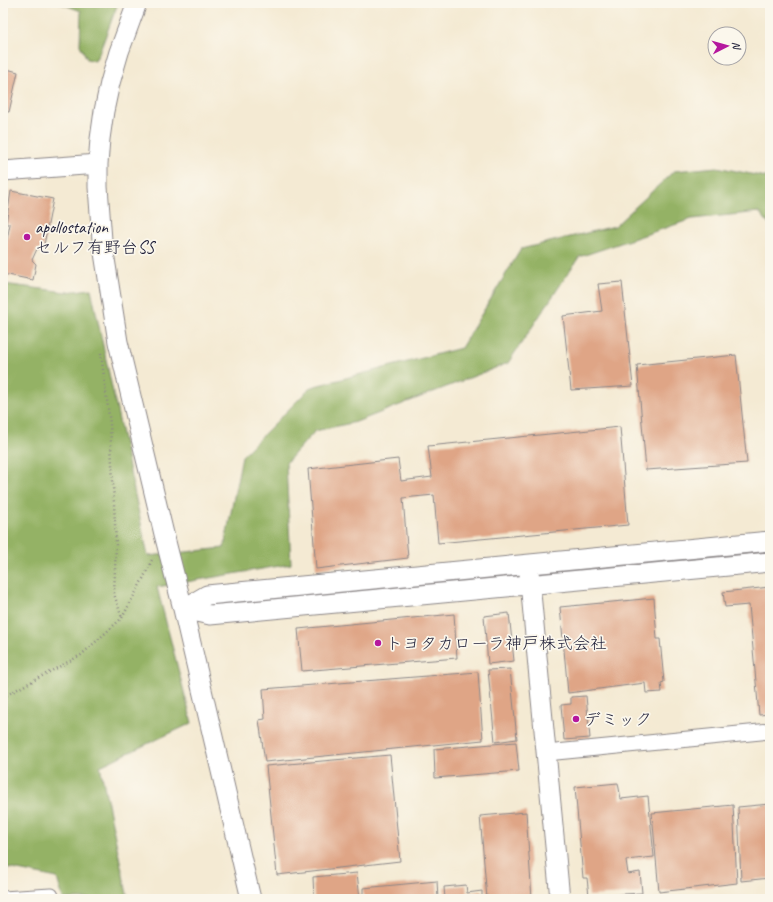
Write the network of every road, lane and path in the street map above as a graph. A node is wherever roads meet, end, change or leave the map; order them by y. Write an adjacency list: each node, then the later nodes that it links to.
1 (137, 3): 2 (street)
2 (98, 164): 3 (street); 4 (street)
3 (3, 171)
4 (118, 339): 10 (street); 11 (path)
5 (770, 541): 8 (street)
6 (152, 559): 11 (path)
7 (770, 562): 9 (street)
8 (528, 565): 9 (street); 10 (street)
9 (530, 585): 10 (street); 14 (street)
10 (183, 609): 17 (street)
11 (122, 618): 12 (path)
12 (3, 697)
13 (770, 731): 14 (street)
14 (546, 753): 18 (street)
15 (3, 899): 16 (street)
16 (52, 899)
17 (251, 899)
18 (560, 899)

